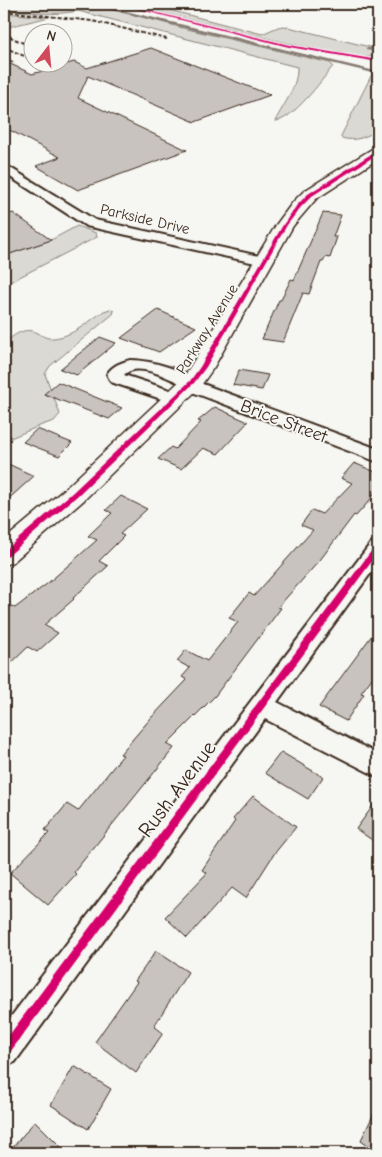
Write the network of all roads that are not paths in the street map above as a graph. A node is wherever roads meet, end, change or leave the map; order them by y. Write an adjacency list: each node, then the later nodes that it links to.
1 (377, 153): 3 (street, Parkway Avenue)
2 (4, 168): 3 (street, Parkside Drive)
3 (264, 261): 4 (street, Parkway Avenue)
4 (186, 388): 5 (street, Brice Street); 7 (street, Parkway Avenue)
5 (378, 456)
6 (378, 548): 8 (street, Rush Avenue)
7 (4, 555)
8 (261, 705): 9 (street); 10 (street, Rush Avenue)
9 (378, 766)
10 (4, 1051)

